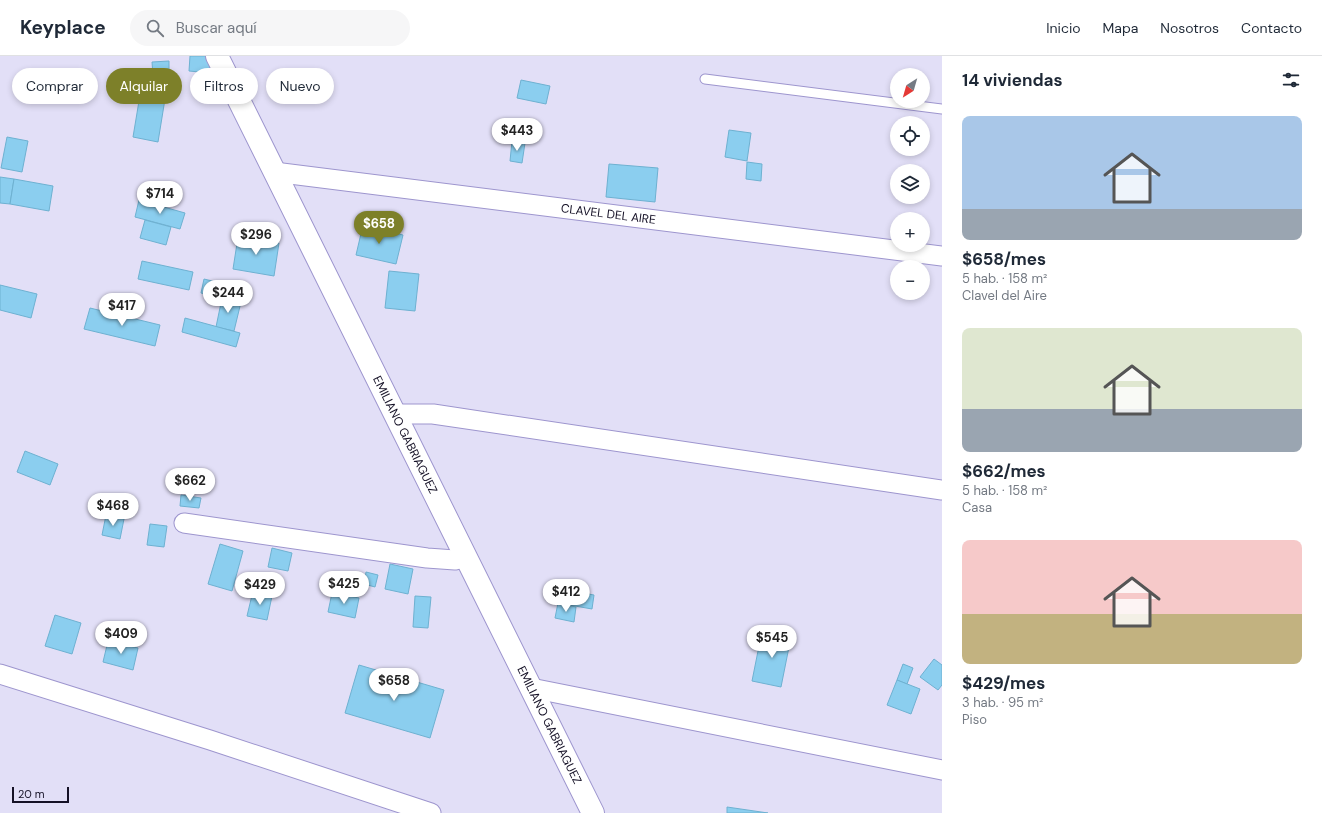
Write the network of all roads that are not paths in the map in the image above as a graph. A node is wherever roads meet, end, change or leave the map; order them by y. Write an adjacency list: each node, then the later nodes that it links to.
1 (217, 56): 4 (main road, EMILIANO GABRIAGUEZ)
2 (705, 79): 3 (lane)
3 (942, 109)
4 (274, 172): 5 (street, CLAVEL DEL AIRE); 6 (main road, EMILIANO GABRIAGUEZ)
5 (942, 256)
6 (395, 414): 7 (street); 9 (main road, EMILIANO GABRIAGUEZ)
7 (942, 490)
8 (184, 523): 9 (street)
9 (466, 557): 11 (main road, EMILIANO GABRIAGUEZ)
10 (0, 674): 13 (street)
11 (531, 688): 12 (street); 14 (main road, EMILIANO GABRIAGUEZ)
12 (942, 770)
13 (431, 813)
14 (593, 813)

